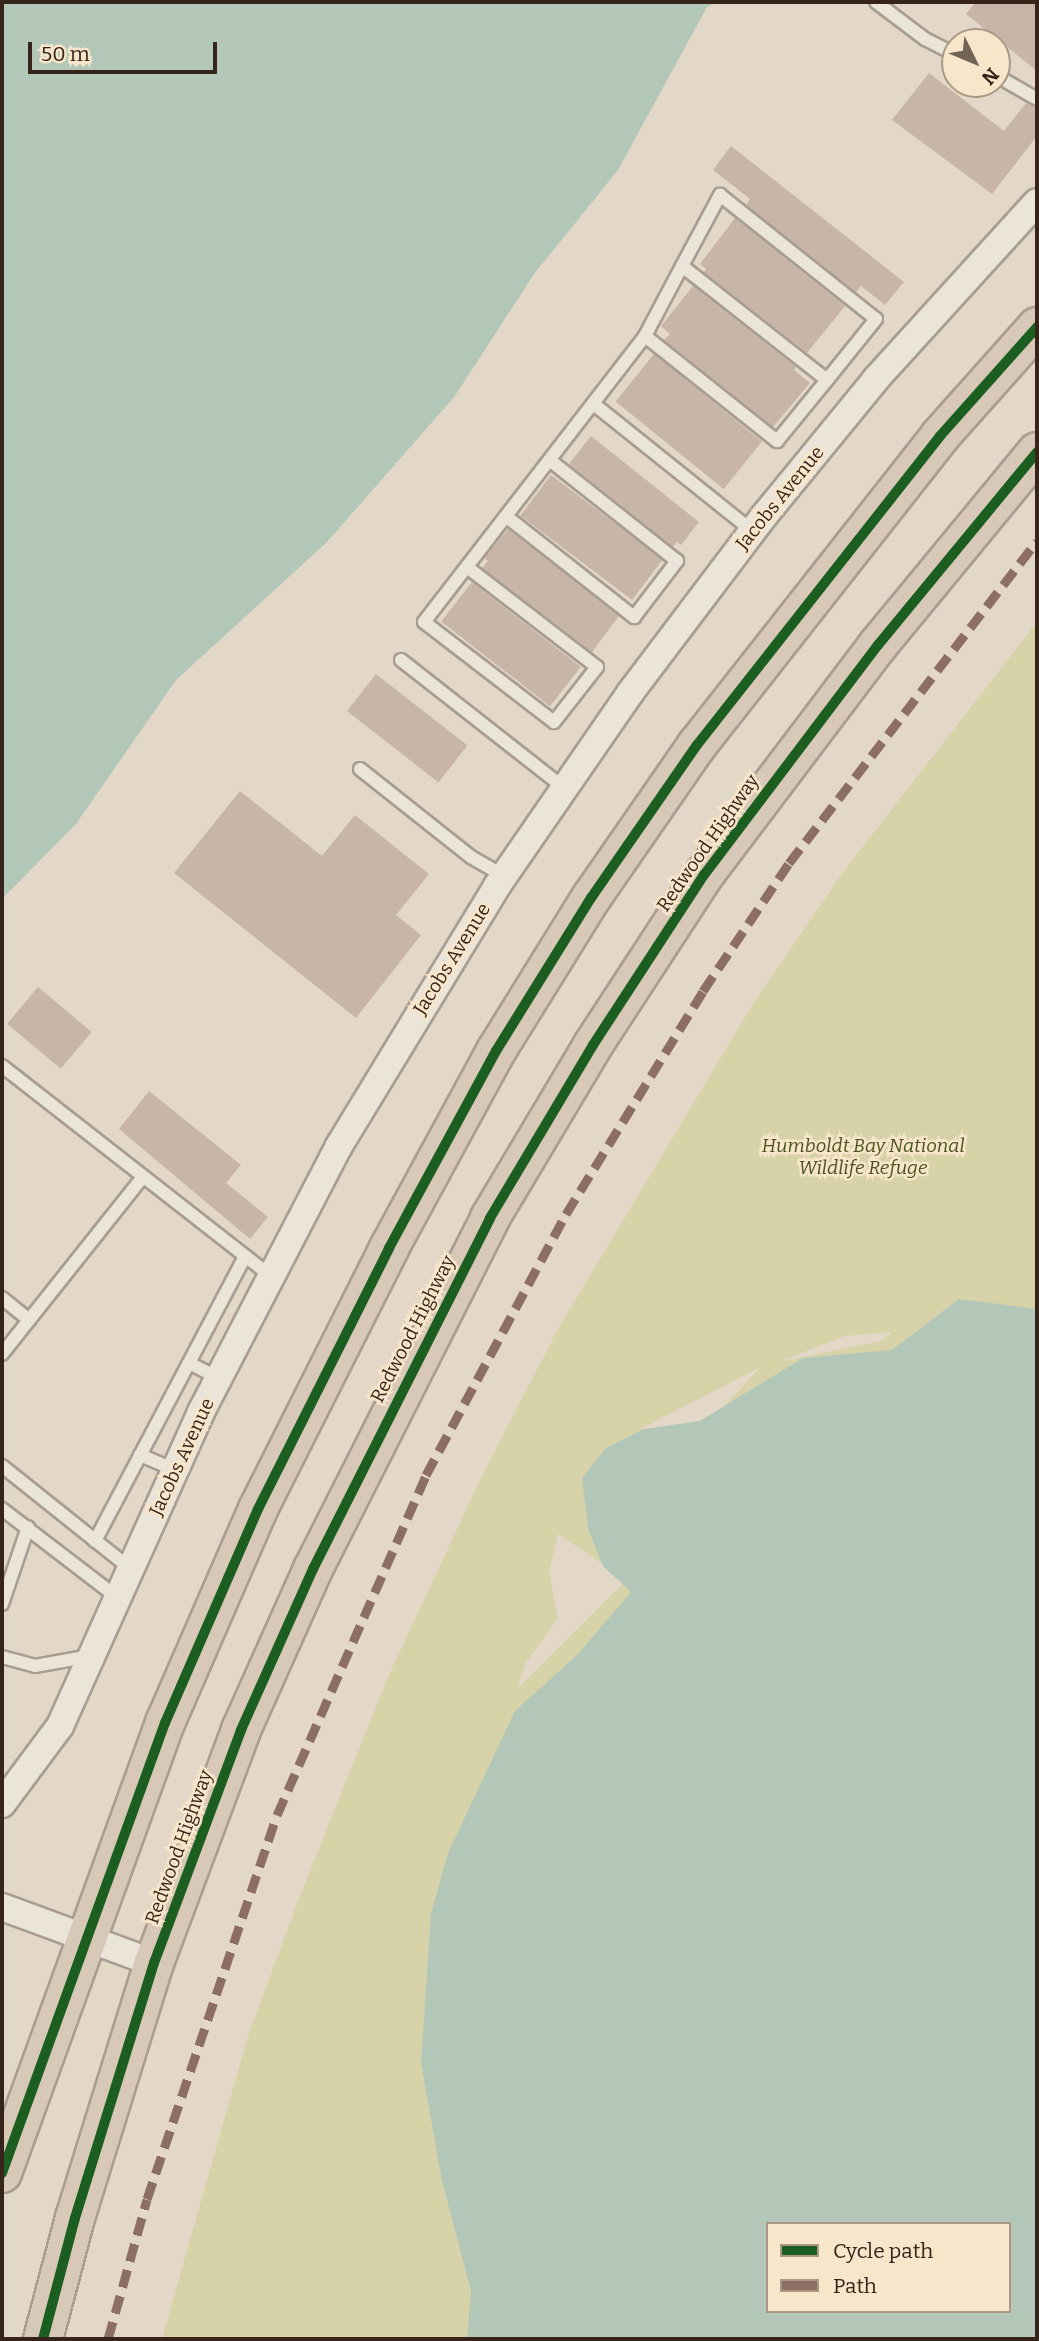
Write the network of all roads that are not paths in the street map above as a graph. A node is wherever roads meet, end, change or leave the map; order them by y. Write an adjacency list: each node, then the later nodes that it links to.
1 (876, 2): 2 (lane)
2 (941, 47)
3 (1011, 84): 4 (lane)
4 (1037, 99)
5 (1037, 202): 14 (street, Jacobs Avenue)
6 (682, 266): 8 (lane); 9 (lane); 9 (lane)
7 (1037, 327): 42 (highway)
8 (645, 336): 9 (lane); 10 (lane)
9 (827, 380)
10 (595, 405): 12 (lane); 14 (lane)
11 (1037, 452): 43 (highway, Redwood Highway)
12 (551, 461): 13 (lane); 13 (lane)
13 (507, 517): 15 (lane)
14 (752, 531): 18 (street, Jacobs Avenue)
15 (467, 567): 15 (lane)
16 (401, 660): 18 (lane)
17 (360, 769): 19 (lane)
18 (564, 787): 19 (street, Jacobs Avenue)
19 (504, 876): 23 (street, Jacobs Avenue)
20 (2, 1066): 21 (lane)
21 (143, 1177): 22 (lane); 25 (lane)
22 (245, 1256): 23 (lane); 27 (lane)
23 (271, 1276): 28 (street, Jacobs Avenue)
24 (2, 1298): 25 (lane)
25 (29, 1320): 26 (lane)
26 (2, 1354)
27 (189, 1363): 28 (lane); 29 (lane)
28 (219, 1378): 31 (street, Jacobs Avenue)
29 (141, 1455): 31 (lane); 34 (lane)
30 (2, 1466): 34 (lane)
31 (175, 1470): 35 (street, Jacobs Avenue)
32 (2, 1509): 33 (lane)
33 (28, 1527): 36 (lane); 37 (lane)
34 (95, 1541): 35 (lane)
35 (131, 1569): 36 (street, Jacobs Avenue)
36 (118, 1598): 38 (street, Jacobs Avenue)
37 (2, 1604)
38 (92, 1655): 39 (lane); 40 (street, Jacobs Avenue)
39 (2, 1657)
40 (2, 1804)
41 (2, 1907): 42 (street)
42 (84, 1937): 43 (street); 44 (highway)
43 (154, 1963): 45 (highway, Redwood Highway)
44 (2, 2173)
45 (43, 2339)

